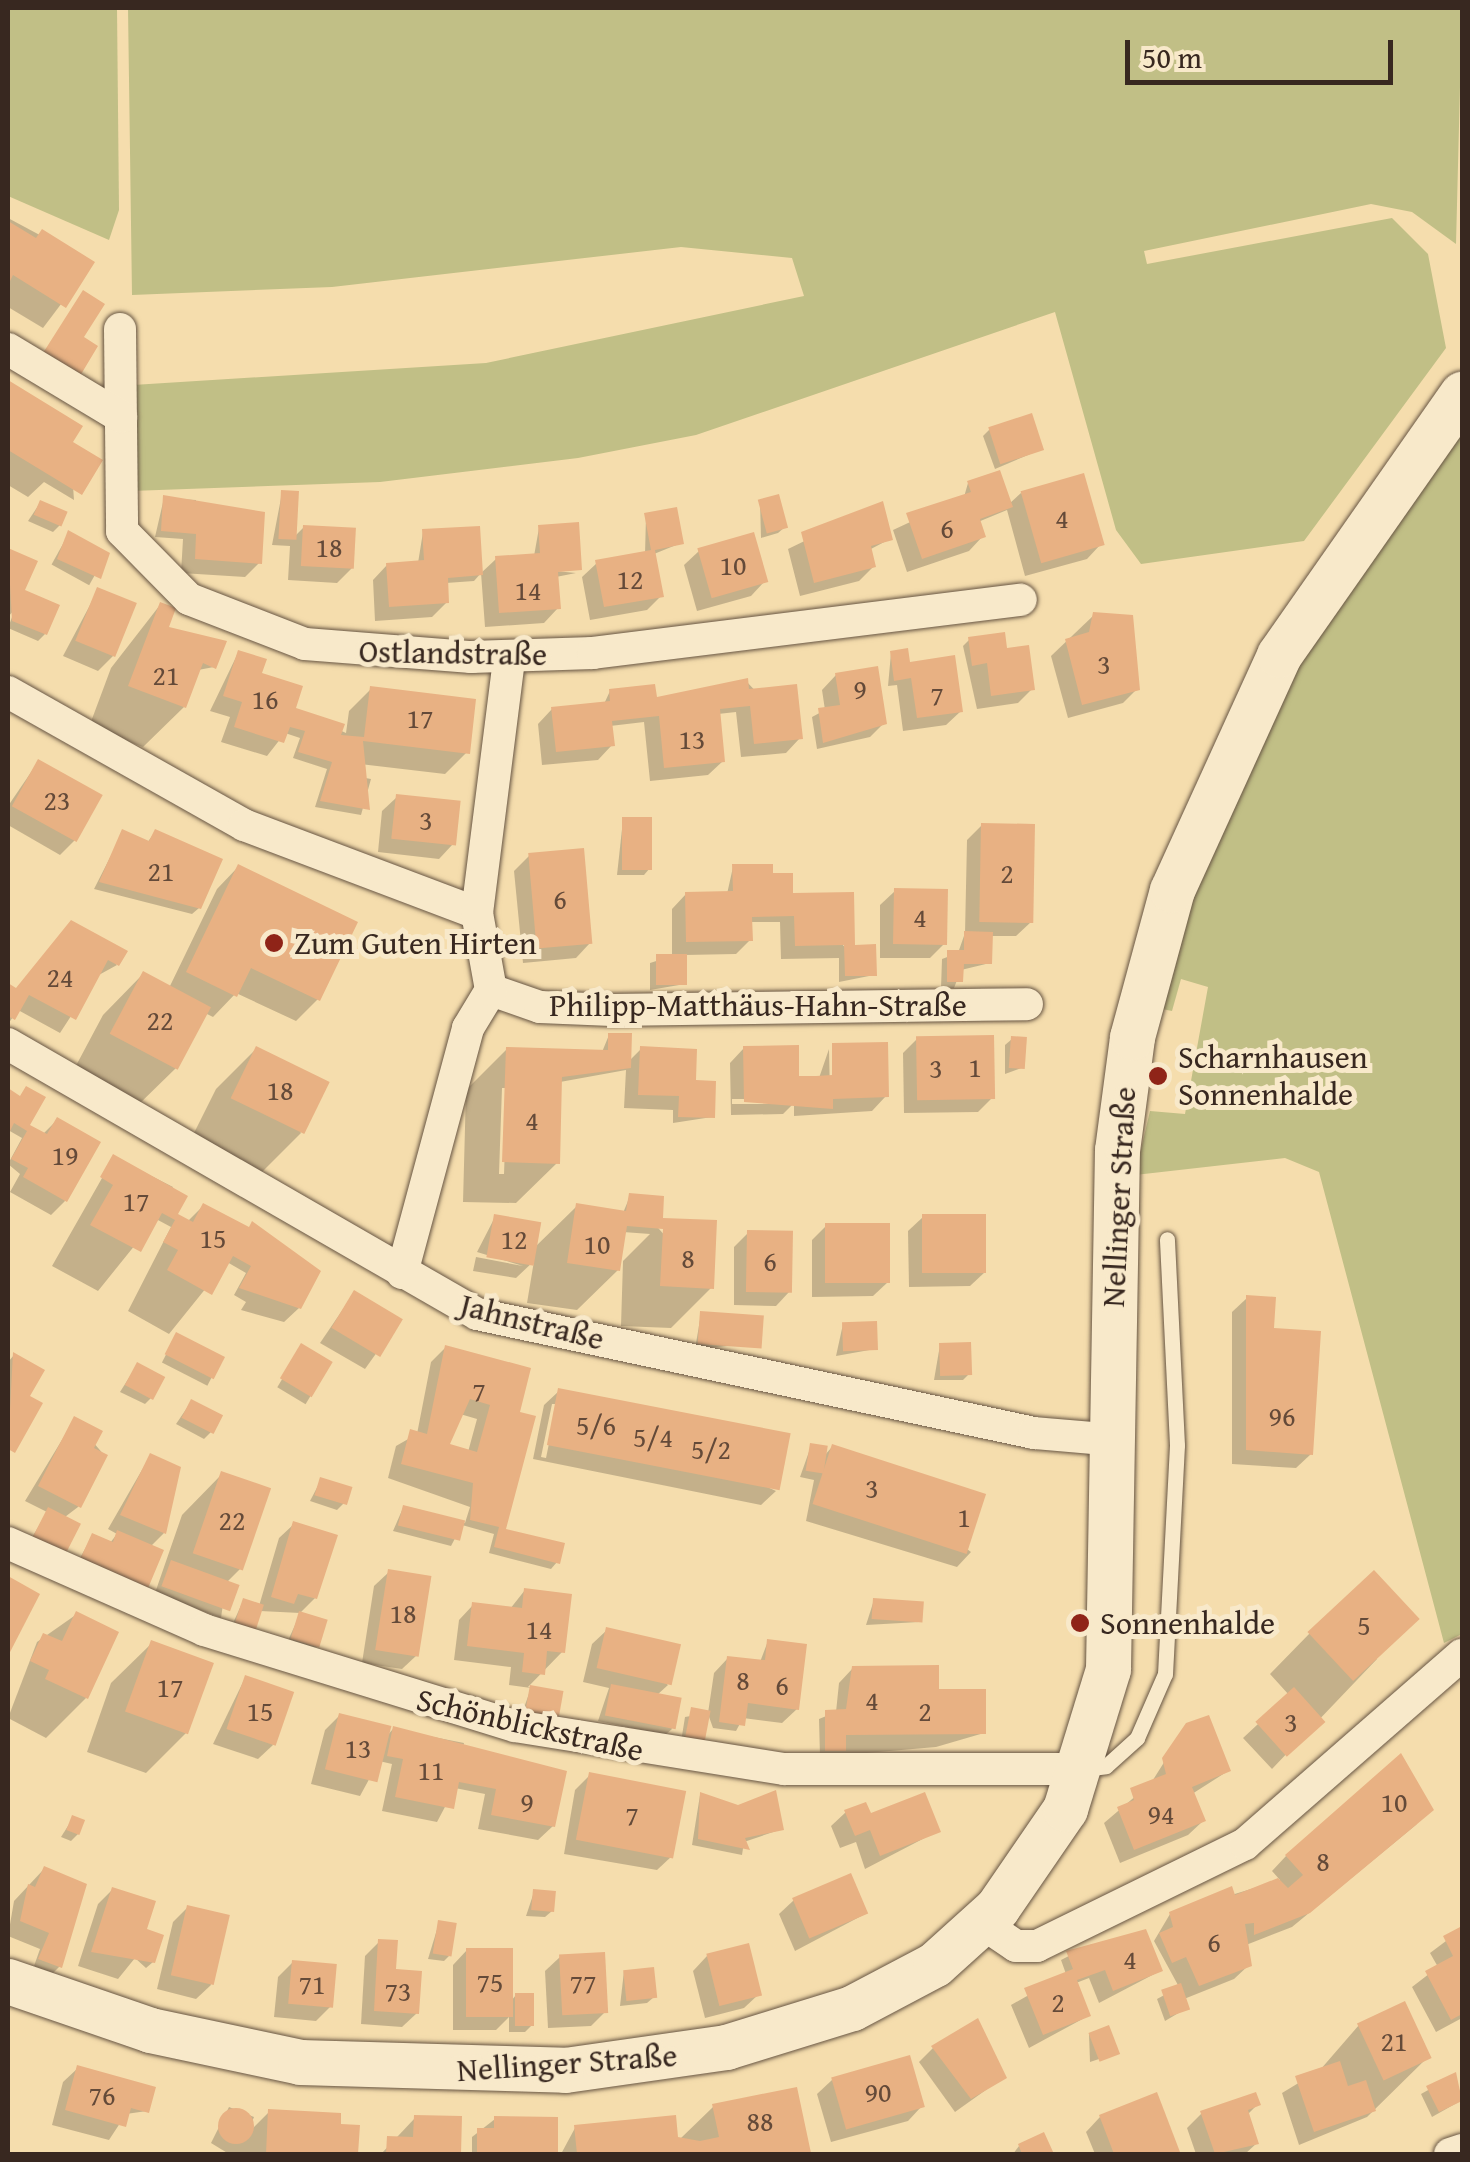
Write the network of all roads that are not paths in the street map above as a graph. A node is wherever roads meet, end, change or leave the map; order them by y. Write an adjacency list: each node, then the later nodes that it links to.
1 (120, 329): 4 (street, Ostlandstraße)
2 (8, 349): 4 (street)
3 (1462, 394): 14 (main road, Nellinger Straße)
4 (121, 417): 6 (street, Ostlandstraße)
5 (1021, 600): 6 (street, Ostlandstraße)
6 (509, 658): 8 (street)
7 (8, 692): 8 (street)
8 (478, 913): 9 (street)
9 (491, 990): 10 (street, Philipp-Matthäus-Hahn-Straße); 13 (street)
10 (1027, 1004)
11 (8, 1044): 13 (street, Jahnstraße)
12 (1167, 1240): 17 (lane, Nellinger Straße)
13 (402, 1273): 14 (street, Jahnstraße)
14 (1115, 1440): 17 (main road, Nellinger Straße)
15 (8, 1543): 17 (street, Schönblickstraße)
16 (1457, 1670): 18 (street)
17 (1080, 1769): 18 (main road, Nellinger Straße)
18 (982, 1923): 19 (main road, Nellinger Straße)
19 (8, 1981)
20 (1462, 2150): 21 (street)
21 (1450, 2154)

